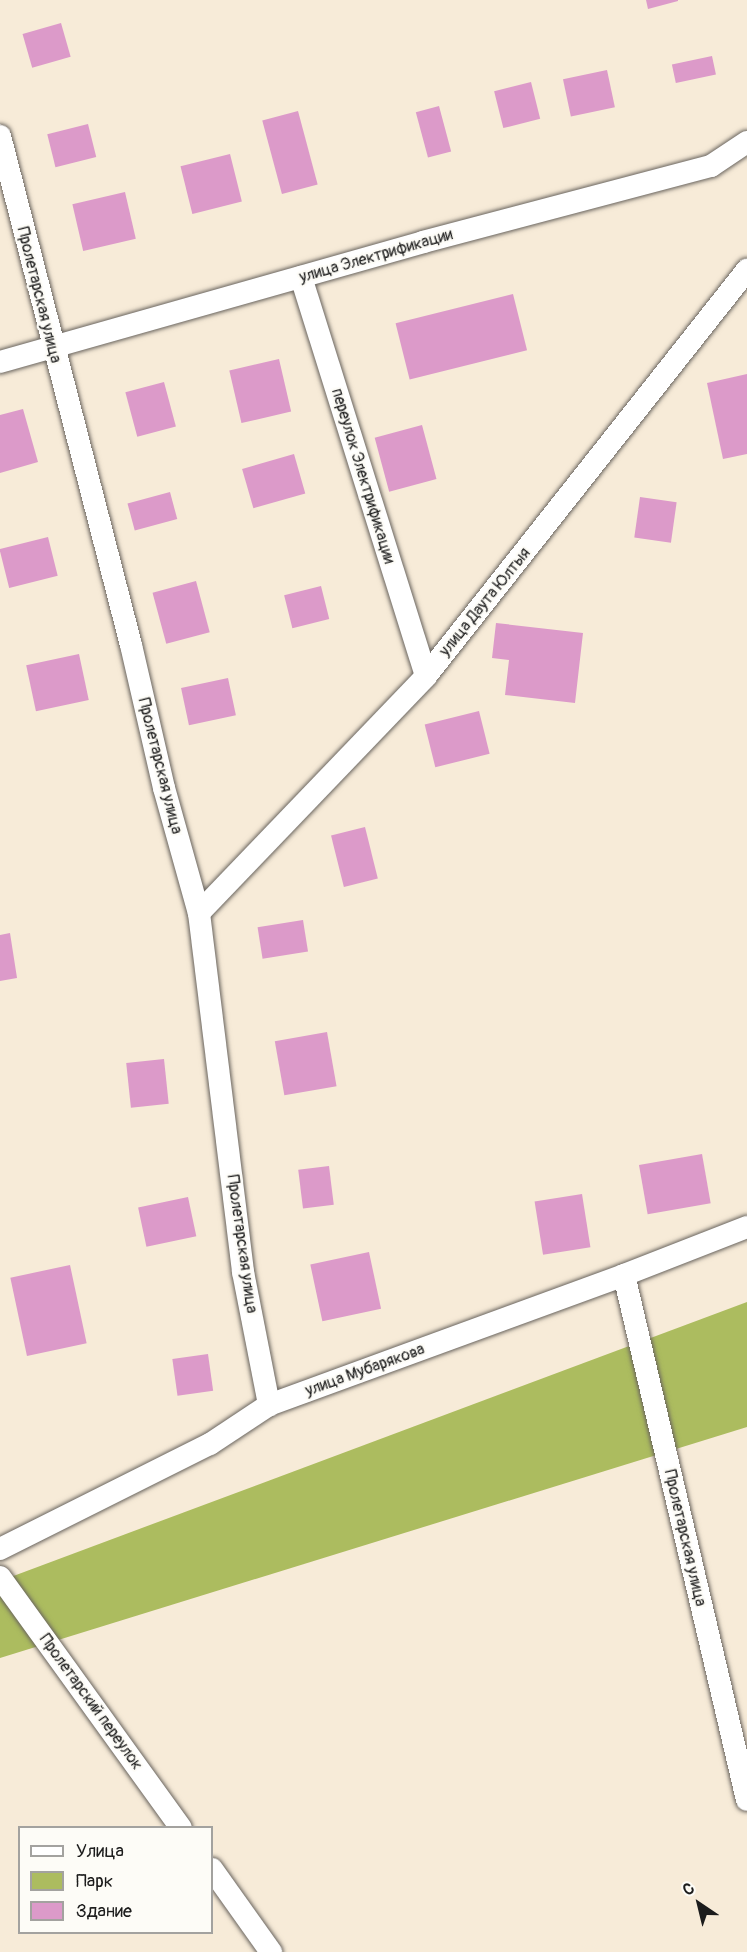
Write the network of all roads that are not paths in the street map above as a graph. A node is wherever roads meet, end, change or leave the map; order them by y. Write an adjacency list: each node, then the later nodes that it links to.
1 (0, 136): 5 (street, Пролетарская улица)
2 (747, 142): 4 (street, улица Электрификации)
3 (747, 270): 7 (street, улица Даута Юлтыя)
4 (301, 277): 5 (street, улица Электрификации); 7 (street, переулок Электрификации)
5 (52, 348): 6 (street, улица Электрификации); 8 (street, Пролетарская улица)
6 (0, 362)
7 (426, 676): 8 (street, улица Даута Юлтыя)
8 (200, 913): 11 (street, Пролетарская улица)
9 (747, 1227): 10 (street, улица Мубарякова)
10 (624, 1275): 11 (street, улица Мубарякова); 14 (street, Пролетарская улица)
11 (269, 1405): 12 (street, улица Мубарякова)
12 (0, 1549)
13 (0, 1577): 15 (street, Пролетарский переулок)
14 (747, 1800)
15 (180, 1826)
16 (213, 1870): 17 (street)
17 (271, 1952)

